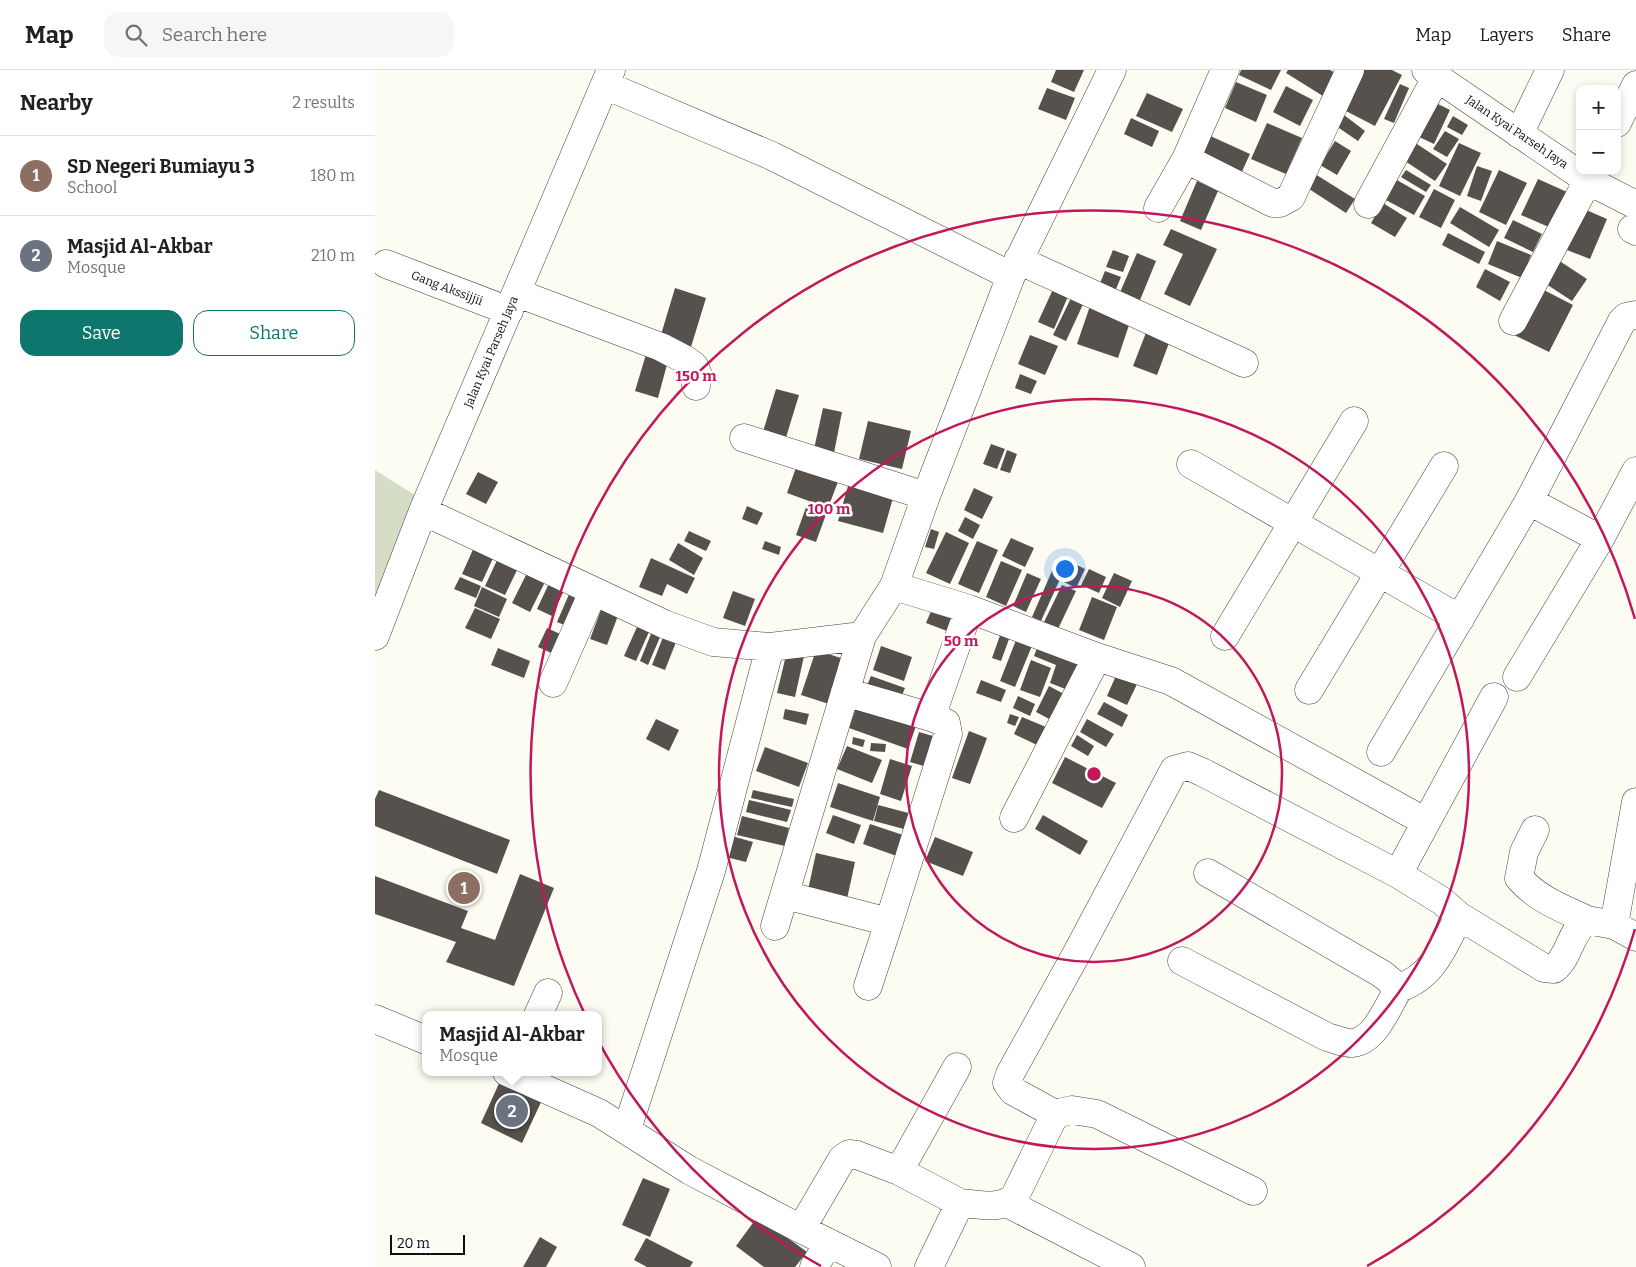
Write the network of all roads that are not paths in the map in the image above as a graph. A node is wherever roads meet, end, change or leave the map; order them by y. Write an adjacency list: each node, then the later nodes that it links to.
1 (1112, 70): 16 (street)
2 (1225, 70): 10 (street)
3 (1350, 70): 10 (street)
4 (1550, 70): 9 (street)
5 (1431, 74): 9 (street, Jalan Kyai Parseh Jaya); 12 (street)
6 (608, 77): 16 (street); 17 (street, Jalan Kyai Parseh Jaya)
7 (1636, 84): 8 (street)
8 (1621, 114)
9 (1519, 134): 11 (street, Jalan Kyai Parseh Jaya)
10 (1185, 159): 13 (street)
11 (1591, 176): 14 (street, Jalan Kyai Parseh Jaya); 19 (street)
12 (1368, 204)
13 (1158, 208)
14 (1635, 222)
15 (386, 264): 17 (street, Gang Akssijjii)
16 (1015, 268): 20 (street); 27 (street)
17 (513, 302): 21 (street, Gang Akssijjii); 29 (street, Jalan Kyai Parseh Jaya)
18 (1636, 315): 28 (street)
19 (1513, 321)
20 (1244, 363)
21 (696, 386)
22 (1354, 421): 30 (street)
23 (744, 438): 27 (street)
24 (1191, 464): 30 (street)
25 (1444, 466): 32 (street)
26 (1636, 471): 31 (street)
27 (926, 496): 33 (street)
28 (1529, 501): 31 (street); 36 (street)
29 (423, 512): 34 (street); 37 (street, Jalan Kyai Parseh Jaya)
30 (1294, 523): 32 (street); 39 (street)
31 (1600, 539): 42 (street)
32 (1379, 573): 36 (street); 44 (street)
33 (894, 586): 35 (street); 38 (street)
34 (593, 592): 40 (street); 43 (street)
35 (969, 609): 41 (street); 47 (street)
36 (1460, 619): 48 (street)
37 (375, 636)
38 (862, 636): 40 (street); 45 (street)
39 (1225, 636)
40 (770, 647): 69 (street)
41 (1097, 657): 50 (street); 51 (street)
42 (1517, 677)
43 (553, 682)
44 (1309, 690)
45 (845, 692): 47 (street); 55 (street)
46 (1494, 697): 51 (street)
47 (931, 716): 58 (street)
48 (1381, 752)
49 (1636, 802): 60 (street)
50 (1014, 818)
51 (1426, 822): 54 (street)
52 (1535, 830): 57 (street)
53 (1208, 874): 63 (street)
54 (1398, 874): 56 (street); 68 (street)
55 (785, 896): 58 (street); 59 (street)
56 (1459, 916): 57 (street); 63 (street)
57 (1587, 920): 60 (street)
58 (889, 922): 62 (street)
59 (775, 926)
60 (1625, 931)
61 (1182, 962): 63 (street)
62 (868, 986)
63 (1399, 988)
64 (375, 1019): 65 (street)
65 (422, 1038)
66 (957, 1067): 70 (street)
67 (516, 1076): 69 (street)
68 (1055, 1114): 71 (street); 73 (street)
69 (627, 1129): 74 (street)
70 (899, 1171): 72 (street); 74 (street)
71 (1253, 1191)
72 (960, 1203): 73 (street); 77 (street)
73 (1009, 1204): 78 (street)
74 (801, 1229): 75 (street)
75 (821, 1256): 76 (street)
76 (877, 1267)
77 (929, 1267)
78 (1131, 1267)

